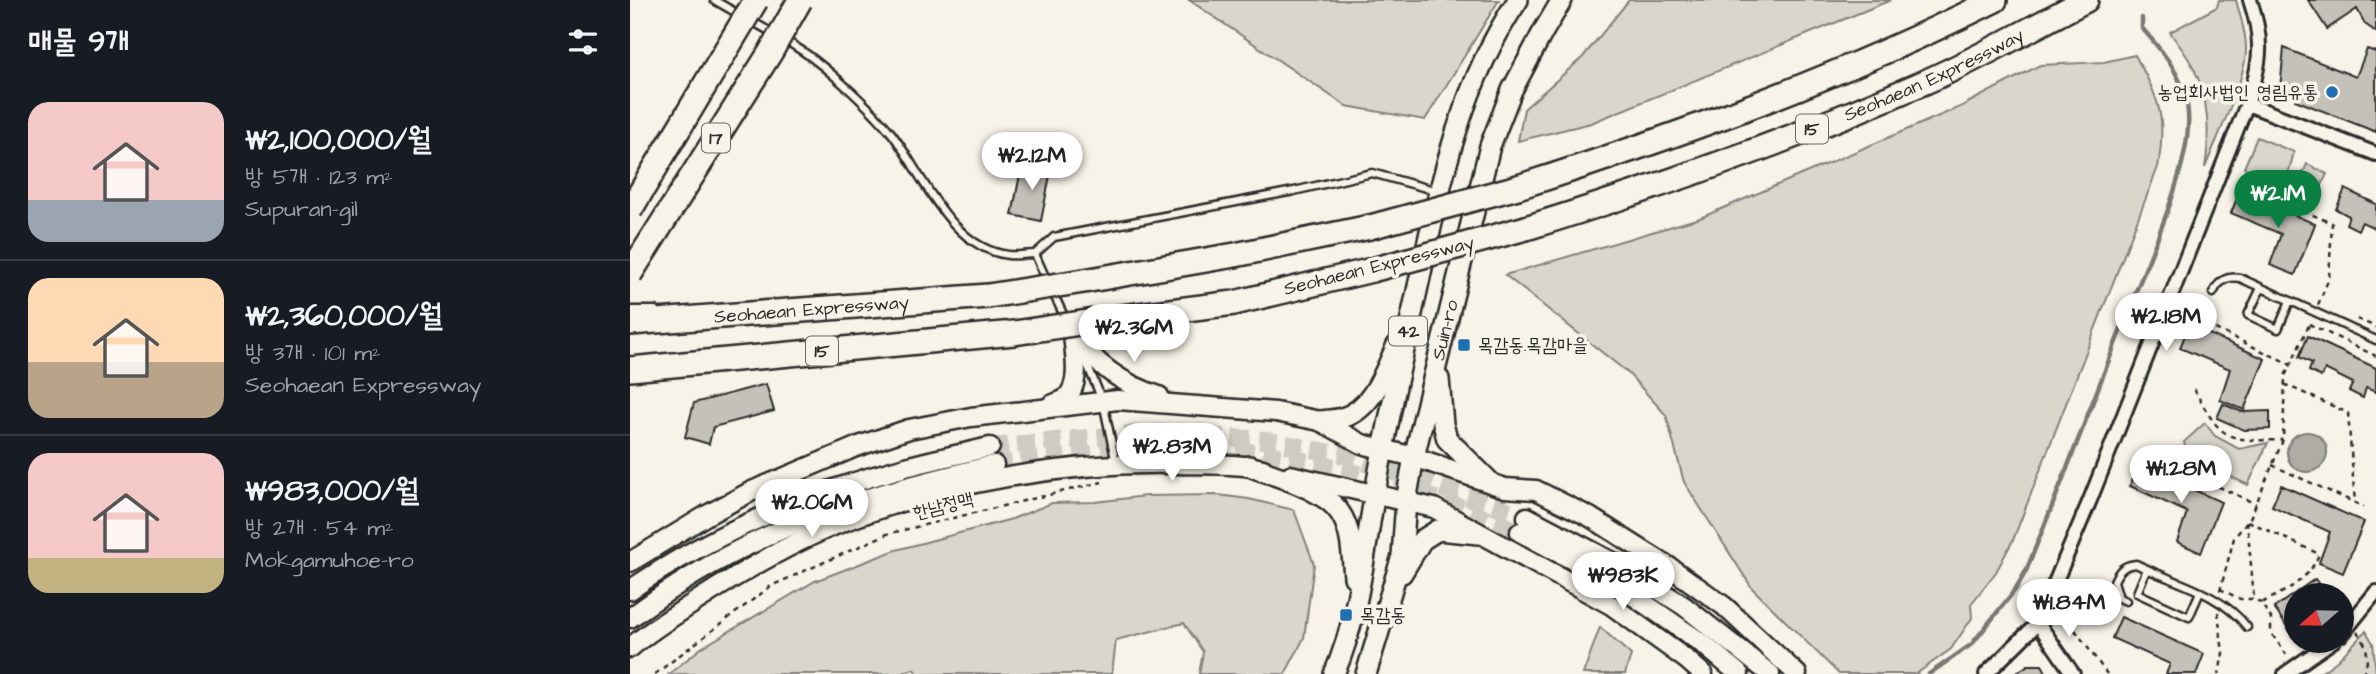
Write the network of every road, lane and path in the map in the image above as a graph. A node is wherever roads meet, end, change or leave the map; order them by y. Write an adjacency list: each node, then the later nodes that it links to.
1 (714, 0): 14 (lane)
2 (756, 0): 13 (highway, 17, bridge)
3 (800, 0): 15 (highway, 17, bridge)
4 (1518, 0): 12 (main road, Suin-ro / 42)
5 (1562, 0): 30 (main road, Suin-ro / 42)
6 (1994, 0): 24 (highway, Seohaean Expressway / 15, bridge)
7 (2086, 0): 32 (highway, Seohaean Expressway / 15, bridge)
8 (2250, 0): 9 (street)
9 (2247, 104): 10 (street); 68 (street)
10 (2376, 154)
11 (2248, 188): 19 (path)
12 (1439, 192): 14 (lane); 25 (main road, Suin-ro / 42)
13 (630, 210)
14 (1035, 254): 27 (lane)
15 (630, 274)
16 (2261, 288): 17 (lane); 18 (lane); 18 (lane)
17 (2213, 293)
18 (2290, 301): 28 (lane)
19 (2319, 303)
20 (630, 310): 21 (lane)
21 (670, 310)
22 (683, 311): 24 (lane)
23 (2177, 311): 31 (path)
24 (762, 312): 26 (highway, Seohaean Expressway / 15)
25 (1412, 312): 38 (main road); 40 (main road, Suin-ro / 42)
26 (630, 323)
27 (1073, 333): 35 (lane); 36 (main road); 37 (main road)
28 (2376, 340)
29 (2376, 356): 31 (path)
30 (1437, 363): 41 (main road, Suin-ro / 42); 46 (main road)
31 (2290, 364): 33 (path)
32 (632, 369)
33 (2284, 384): 39 (path); 49 (path)
34 (2194, 389): 39 (path)
35 (1102, 402): 36 (main road); 37 (main road); 45 (lane)
36 (1186, 405): 38 (main road)
37 (1040, 410): 54 (main road)
38 (1320, 421): 40 (main road)
39 (2283, 440): 43 (path)
40 (1383, 449): 41 (main road); 47 (main road, Suin-ro / 42)
41 (1414, 457): 46 (main road); 48 (main road, Suin-ro / 42)
42 (2155, 457): 50 (path)
43 (2272, 465): 49 (path); 50 (path)
44 (1249, 466): 45 (main road); 47 (main road); 64 (main road)
45 (1112, 472): 72 (main road); 75 (path, 한남정맥)
46 (1490, 482): 81 (main road)
47 (1374, 494): 48 (main road); 64 (main road, Suin-ro / 42)
48 (1406, 501): 53 (main road); 56 (main road, Suin-ro / 42)
49 (2355, 503): 51 (path)
50 (2256, 504): 52 (path)
51 (2364, 507)
52 (2248, 521): 57 (path); 61 (path); 65 (path)
53 (1479, 534): 56 (main road); 78 (main road)
54 (630, 562)
55 (2147, 569): 59 (lane); 59 (lane); 62 (lane)
56 (1393, 589): 77 (main road, Suin-ro / 42)
57 (2220, 589): 61 (path); 63 (path)
58 (630, 590): 66 (main road)
59 (2200, 592): 63 (lane)
60 (2376, 592): 67 (street)
61 (2255, 599): 65 (path)
62 (2126, 601)
63 (2219, 601): 69 (lane); 85 (path)
64 (1357, 603): 76 (main road, Suin-ro / 42)
65 (2261, 603): 74 (path)
66 (630, 618)
67 (2354, 619)
68 (2038, 623): 82 (street); 83 (street)
69 (2247, 627)
70 (2076, 630): 84 (path)
71 (2354, 634): 87 (path)
72 (630, 648)
73 (2315, 653): 86 (street)
74 (2286, 654)
75 (655, 674)
76 (1334, 674)
77 (1366, 674)
78 (1703, 674)
79 (1739, 674): 80 (main road)
80 (1770, 674)
81 (1797, 674)
82 (1986, 674)
83 (2073, 674)
84 (2107, 674)
85 (2218, 674)
86 (2285, 674)
87 (2363, 674)

